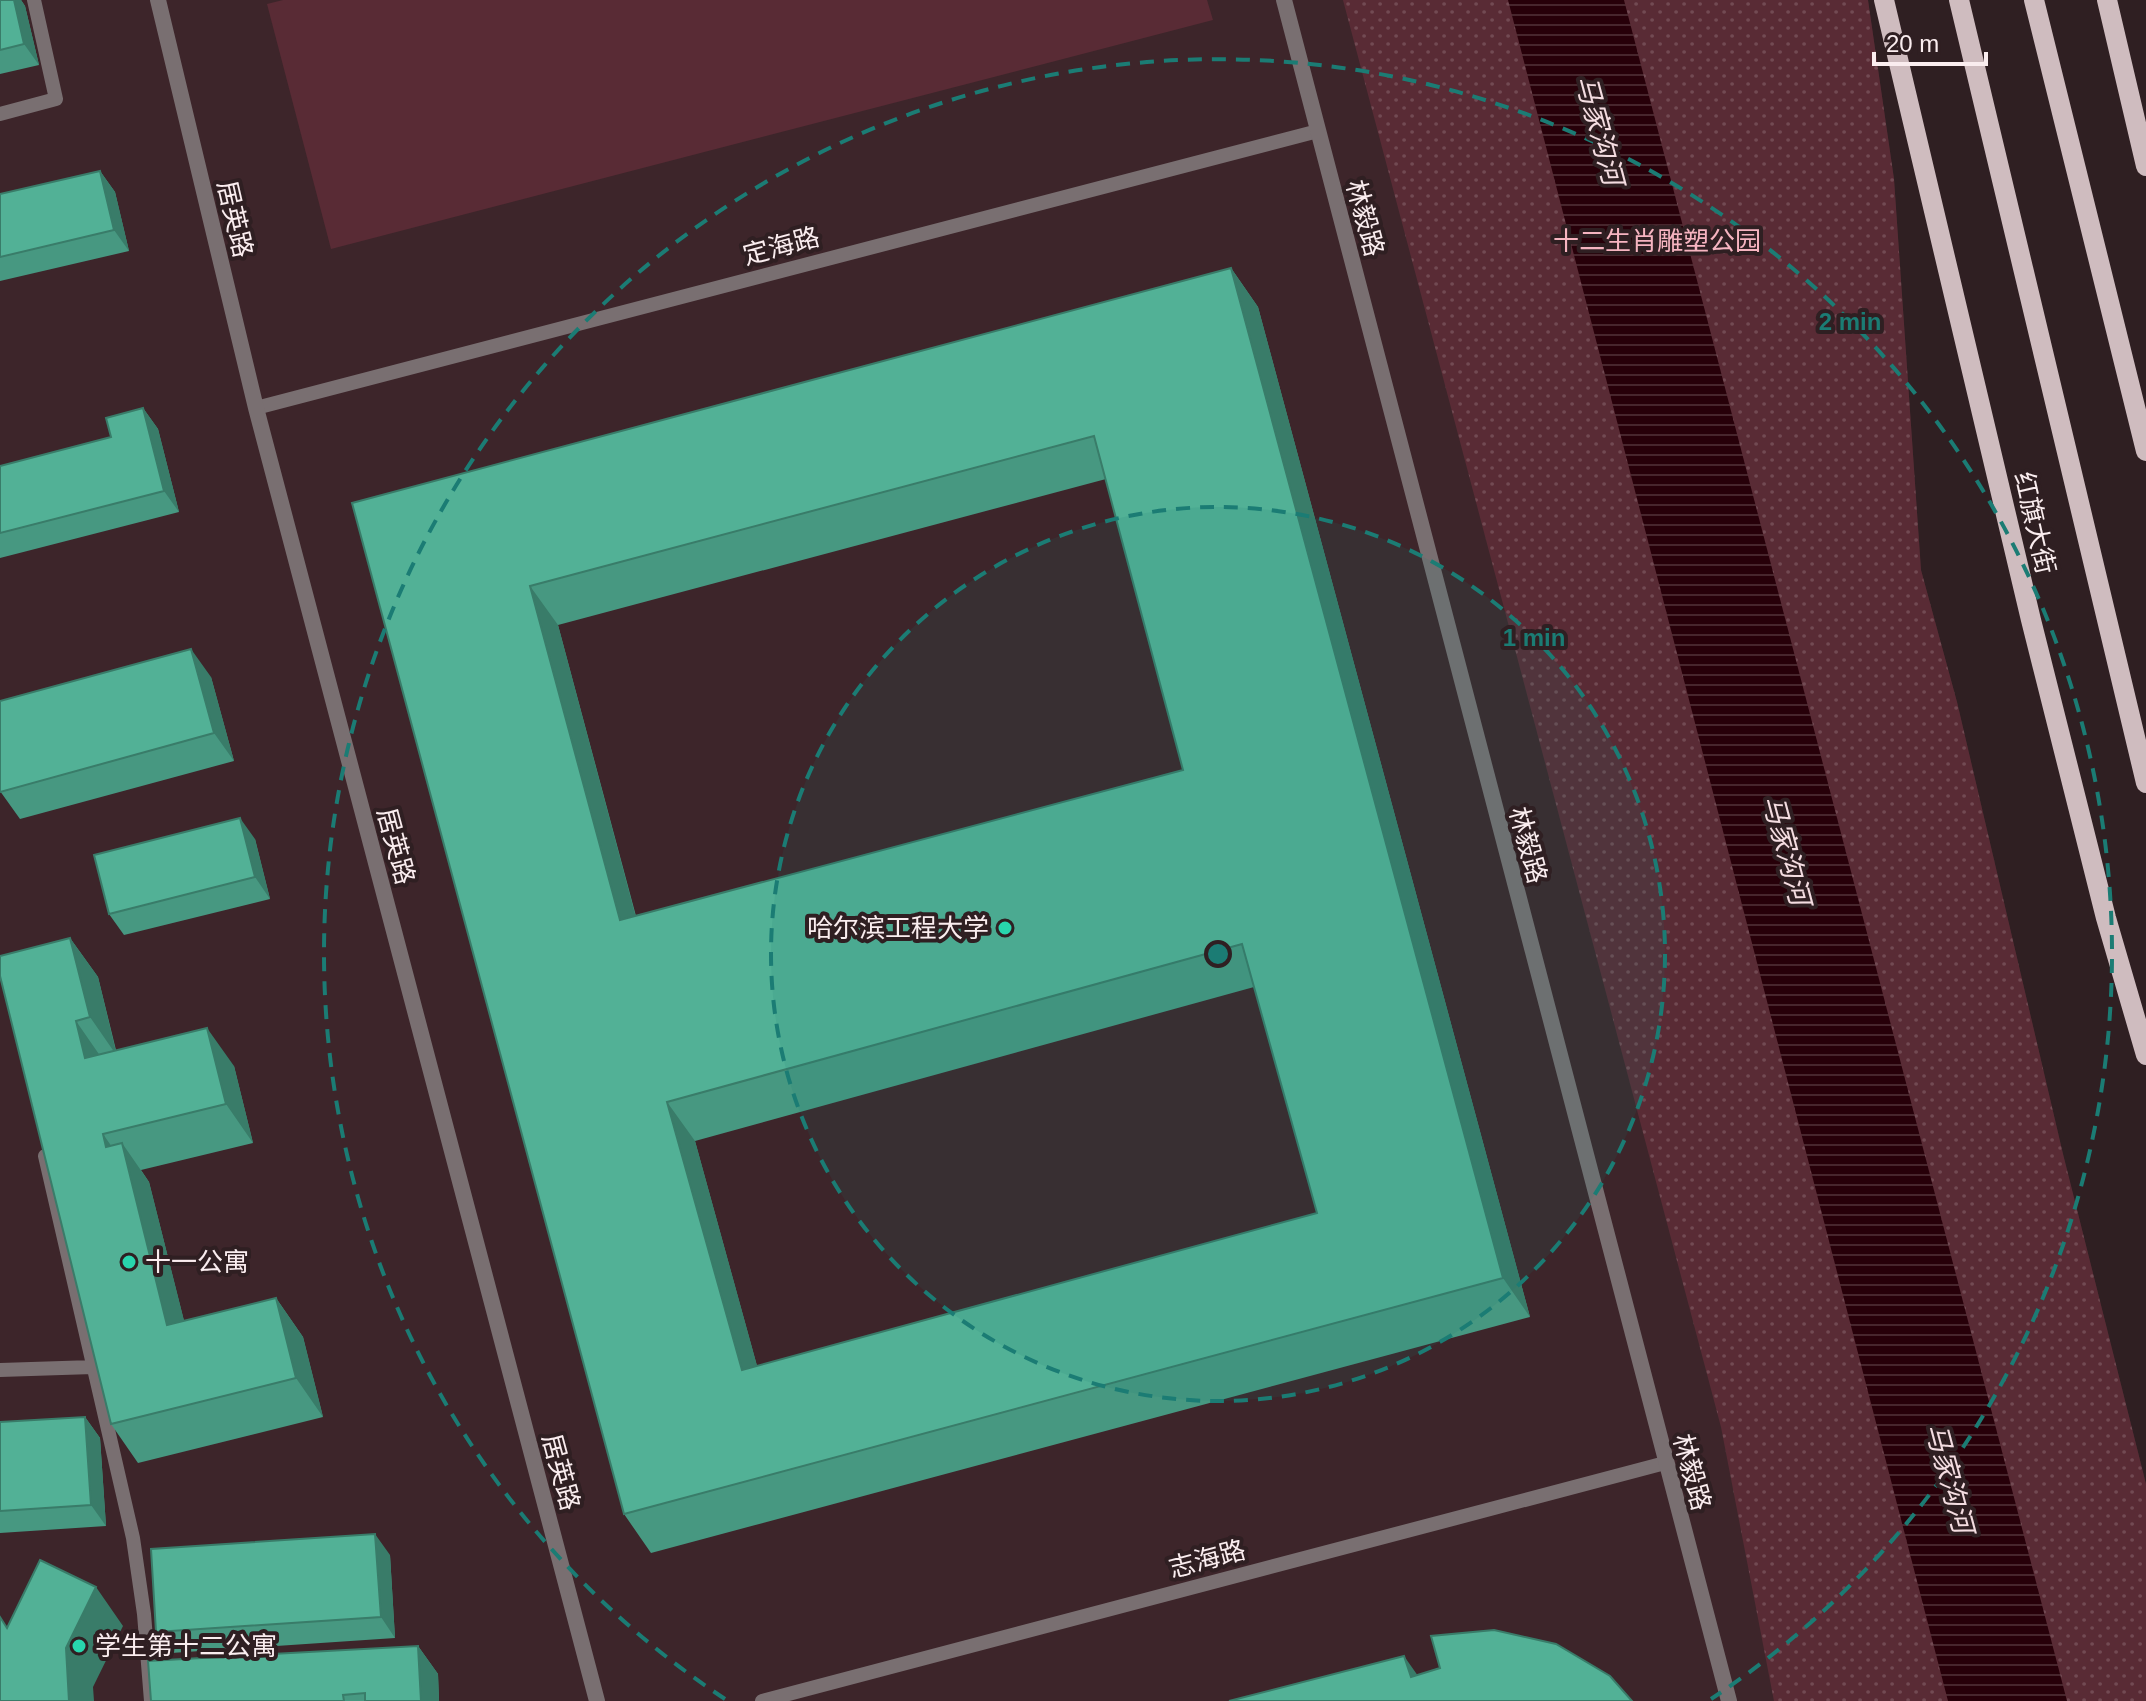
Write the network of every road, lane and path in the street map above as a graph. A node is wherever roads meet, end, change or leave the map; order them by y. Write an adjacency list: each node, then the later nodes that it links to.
1 (34, 0): 8 (lane)
2 (158, 0): 11 (street, 居英路)
3 (1284, 0): 9 (street, 林毅路)
4 (1884, 0): 14 (main road, 红旗大街)
5 (1959, 0): 13 (main road, 红旗大街)
6 (2034, 0): 12 (main road)
7 (2107, 0): 10 (main road)
8 (0, 114)
9 (1318, 131): 11 (lane, 定海路); 18 (street, 林毅路)
10 (2146, 166)
11 (256, 408): 20 (street, 居英路)
12 (2146, 451)
13 (2146, 783)
14 (2146, 1055)
15 (41, 1139): 16 (lane)
16 (93, 1367): 17 (lane); 19 (lane)
17 (0, 1370)
18 (1665, 1463): 21 (lane, 志海路); 22 (street, 林毅路)
19 (151, 1701)
20 (597, 1701)
21 (762, 1701)
22 (1729, 1701)

